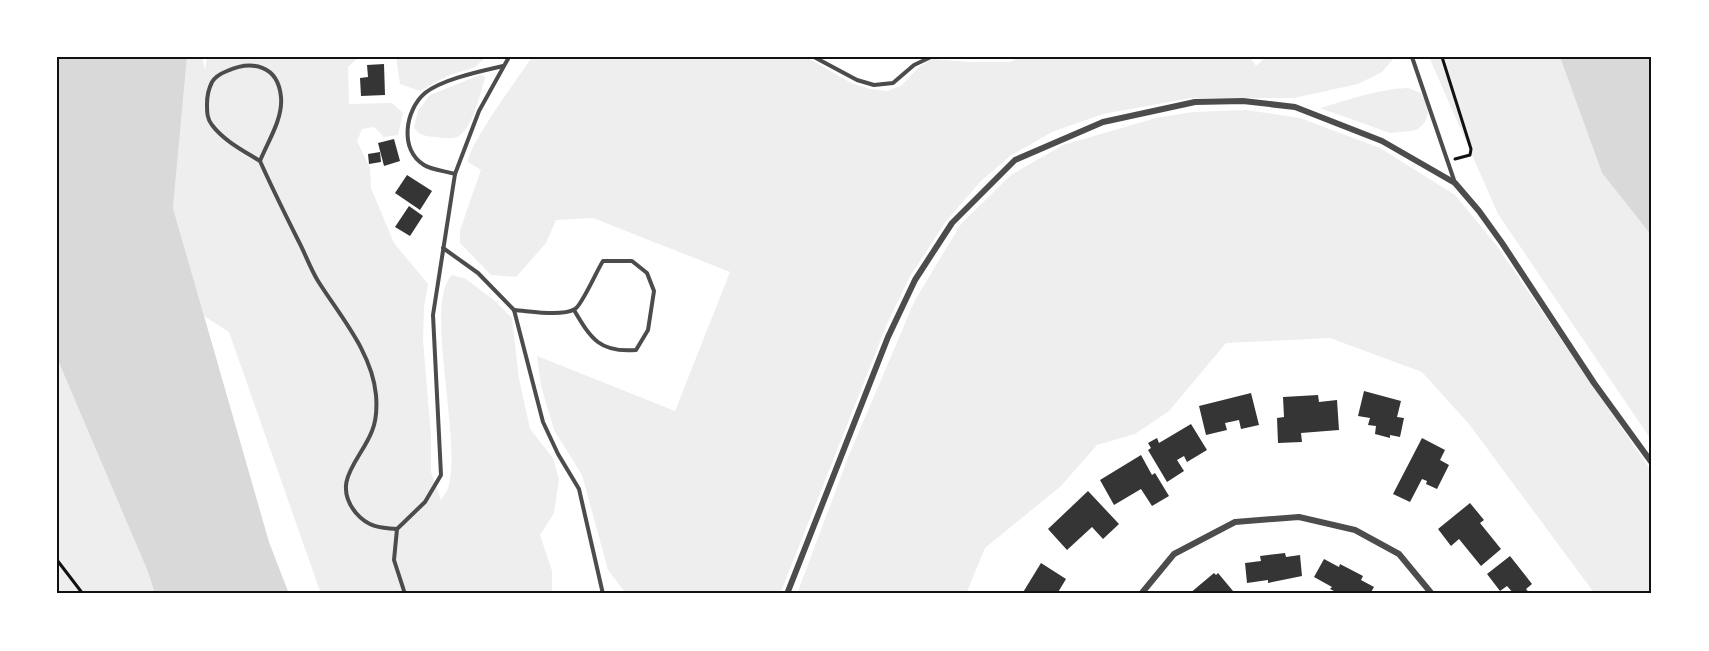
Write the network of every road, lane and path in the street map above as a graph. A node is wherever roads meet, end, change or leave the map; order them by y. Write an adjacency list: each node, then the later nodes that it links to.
1 (509, 57): 6 (lane)
2 (814, 57): 3 (lane)
3 (931, 57)
4 (1412, 57): 8 (lane)
5 (1442, 57): 8 (path)
6 (504, 65): 9 (lane); 9 (lane)
7 (260, 161): 7 (lane); 15 (lane)
8 (1449, 161): 10 (lane)
9 (455, 174): 11 (lane)
10 (1455, 183): 14 (street); 20 (street)
11 (443, 248): 12 (lane); 15 (lane)
12 (514, 310): 13 (lane); 19 (lane)
13 (574, 310): 13 (lane)
14 (1652, 463)
15 (397, 529): 18 (lane)
16 (57, 560): 17 (path)
17 (83, 594)
18 (405, 594)
19 (603, 594)
20 (787, 594)
21 (1141, 594): 22 (street)
22 (1432, 594)

